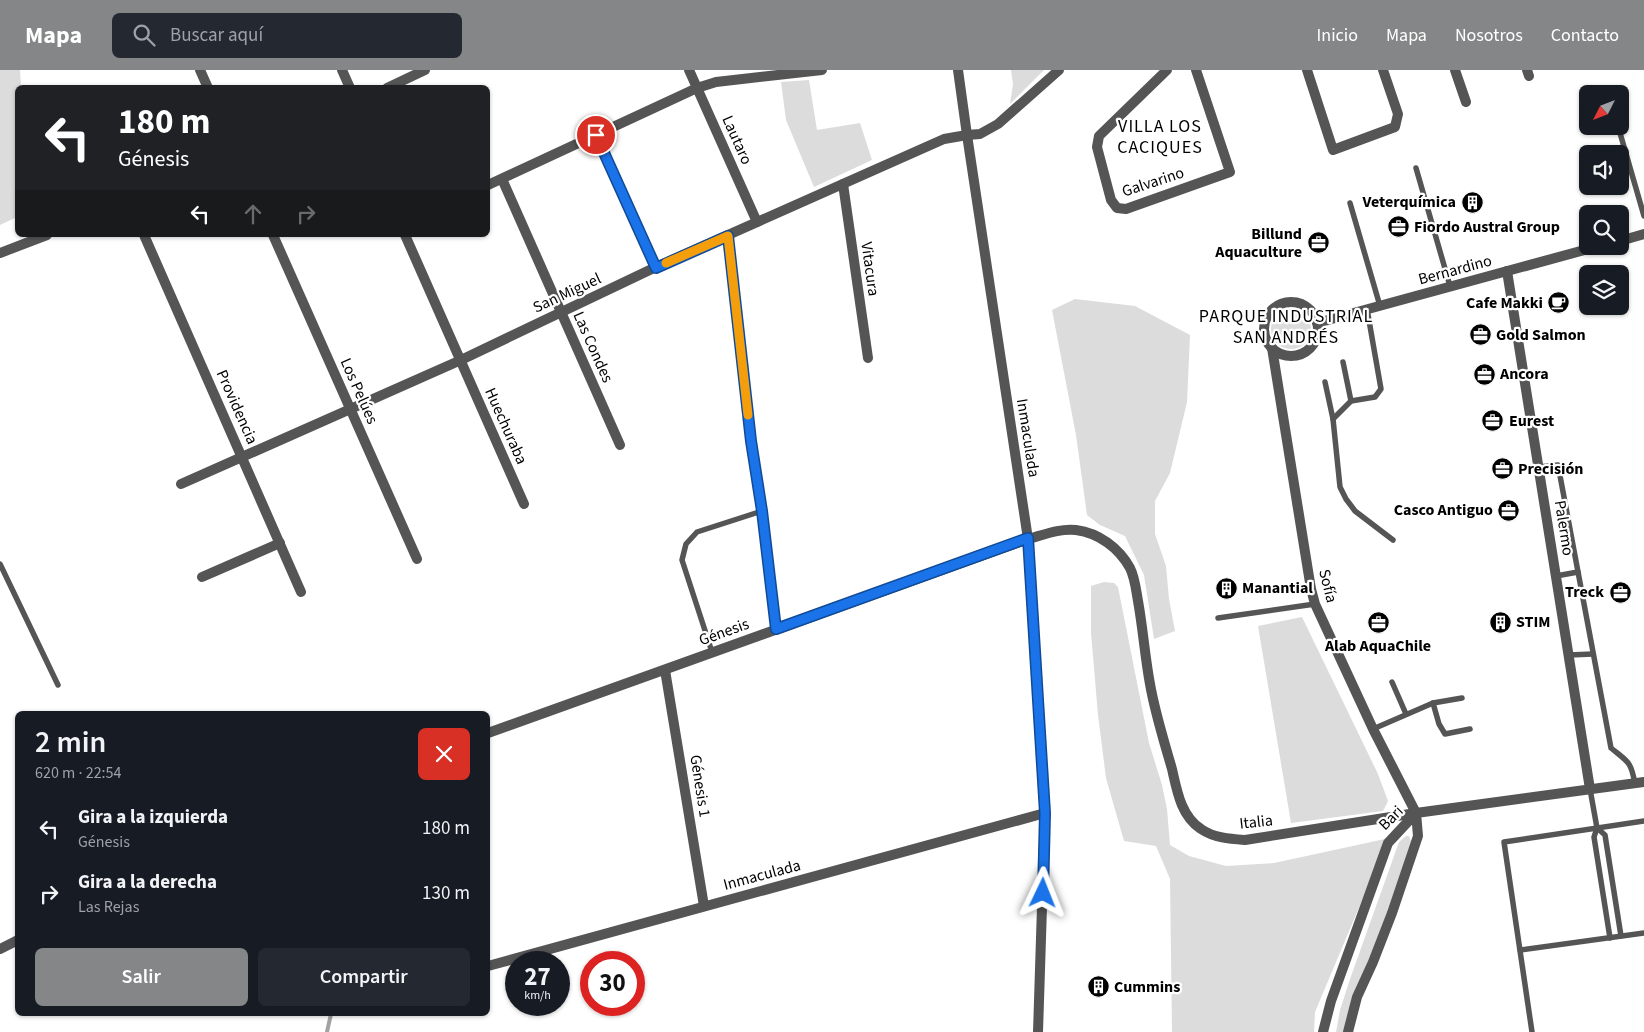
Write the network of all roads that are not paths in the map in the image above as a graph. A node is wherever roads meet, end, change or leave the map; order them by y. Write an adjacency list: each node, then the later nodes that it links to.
1 (200, 70): 13 (street)
2 (342, 70): 14 (street)
3 (425, 70): 15 (street)
4 (689, 70): 16 (street, Lautaro)
5 (822, 70): 16 (street)
6 (958, 70): 19 (street, Inmaculada)
7 (1059, 70): 19 (street, San Miguel)
8 (1167, 70): 9 (street, Galvarino)
9 (1196, 70)
10 (1307, 70): 11 (street)
11 (1383, 70)
12 (1455, 70): 17 (street)
13 (207, 85)
14 (349, 85)
15 (393, 85)
16 (697, 88): 18 (street); 27 (street, Lautaro)
17 (1466, 102)
18 (596, 135): 22 (street); 37 (street)
19 (967, 135): 24 (street, San Miguel); 58 (street, Inmaculada)
20 (1621, 135): 26 (lane)
21 (1416, 168): 39 (lane)
22 (502, 179): 23 (street); 42 (street, Las Condes)
23 (490, 184)
24 (843, 184): 27 (street, San Miguel); 45 (street, Vitacura)
25 (1350, 203): 40 (lane)
26 (1644, 216)
27 (757, 222): 29 (street, San Miguel)
28 (1644, 234): 34 (street)
29 (728, 236): 37 (street, San Miguel); 57 (street)
30 (42, 237): 36 (street)
31 (145, 237): 53 (street, Providencia)
32 (274, 237): 50 (street, Los Pelúes)
33 (406, 237): 46 (street, Huechuraba)
34 (1629, 238)
35 (1579, 251): 38 (street, Bernardino)
36 (0, 253)
37 (656, 268): 42 (street, San Miguel)
38 (1507, 271): 39 (street, Bernardino); 54 (street, Palermo)
39 (1450, 286): 40 (street, Bernardino)
40 (1380, 306): 41 (street, Bernardino)
41 (1367, 309): 43 (street, Bernardino); 49 (lane)
42 (561, 313): 46 (street, San Miguel); 52 (street, Las Condes)
43 (1318, 323): 44 (street); 44 (street)
44 (1272, 348): 67 (street, Sofía)
45 (868, 358)
46 (461, 360): 50 (street, San Miguel); 56 (street, Huechuraba)
47 (1343, 362): 49 (lane)
48 (1325, 382): 51 (lane)
49 (1351, 401): 51 (lane)
50 (351, 409): 53 (street, San Miguel); 61 (street, Los Pelúes)
51 (1333, 419): 59 (lane)
52 (620, 445)
53 (242, 457): 55 (street, San Miguel); 60 (street, Providencia)
54 (1539, 467): 63 (lane); 64 (street, Palermo)
55 (181, 484)
56 (524, 504)
57 (762, 511): 69 (street); 70 (lane)
58 (1028, 538): 69 (street, Génesis); 84 (street, Inmaculada); 85 (street, Italia)
59 (1393, 540)
60 (280, 543): 65 (street); 66 (street, Providencia)
61 (417, 559)
62 (0, 564): 75 (lane)
63 (1578, 572): 64 (lane); 71 (lane)
64 (1556, 576): 72 (street, Palermo)
65 (202, 577)
66 (301, 592)
67 (1315, 604): 68 (lane); 79 (street, Sofía)
68 (1218, 618)
69 (776, 629): 70 (street, Génesis)
70 (712, 652): 73 (street, Génesis)
71 (1593, 654): 72 (lane); 82 (lane)
72 (1569, 655): 83 (street, Palermo)
73 (665, 670): 81 (street, Génesis); 88 (street, Génesis 1)
74 (1392, 682): 78 (lane)
75 (58, 685)
76 (1462, 698): 77 (lane)
77 (1433, 703): 78 (lane); 80 (lane)
78 (1406, 714): 79 (lane)
79 (1373, 729): 85 (street, Sofía)
80 (1470, 729)
81 (490, 732)
82 (1640, 783): 83 (street, Italia)
83 (1590, 789): 85 (street, Italia); 87 (lane)
84 (1045, 813): 88 (street, Inmaculada); 96 (street, Inmaculada)
85 (1416, 813): 97 (street, Bari); 98 (street, Bari)
86 (1644, 821): 87 (lane)
87 (1597, 828): 90 (lane); 91 (lane); 94 (lane)
88 (704, 906): 95 (street, Inmaculada)
89 (1644, 933): 90 (lane)
90 (1621, 936): 91 (lane)
91 (1610, 938): 94 (lane)
92 (15, 941): 93 (street)
93 (0, 948)
94 (1520, 950): 99 (lane)
95 (490, 965)
96 (1038, 1032)
97 (1323, 1032)
98 (1348, 1032)
99 (1532, 1032)

